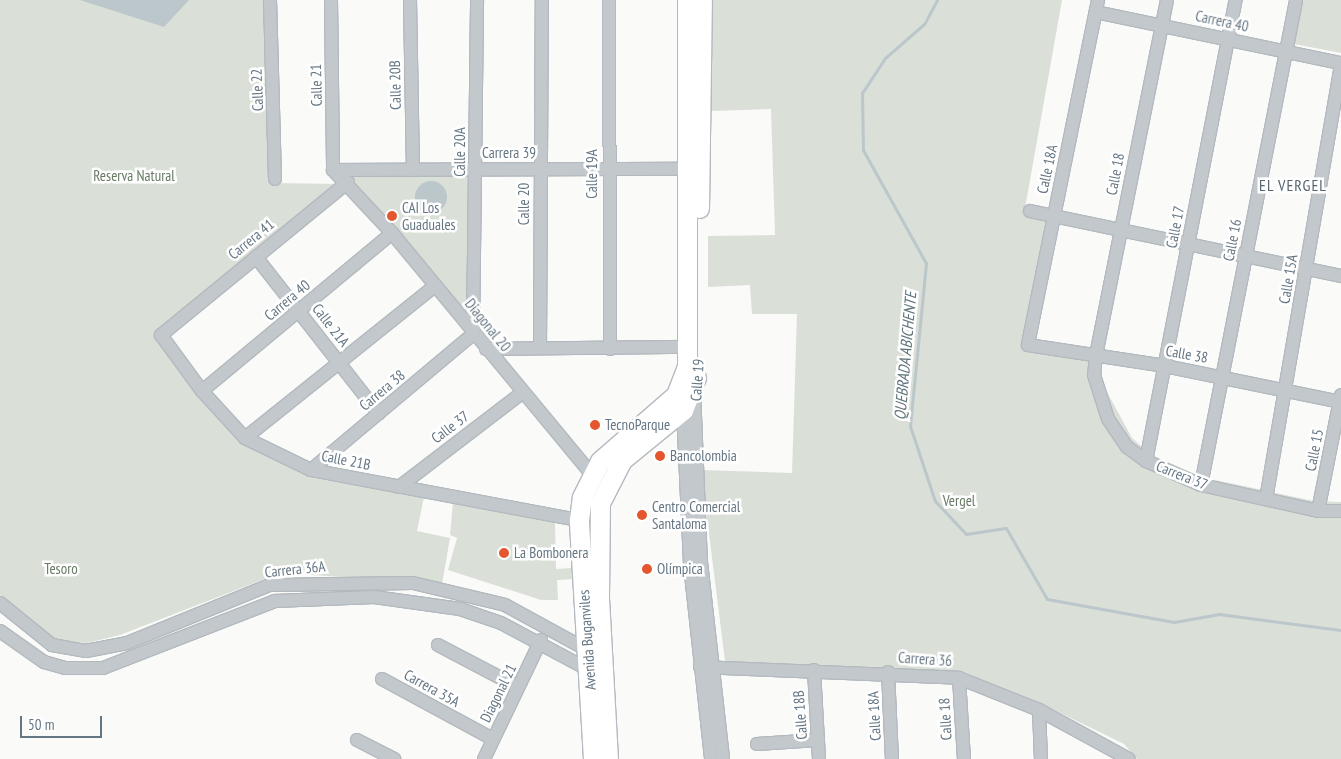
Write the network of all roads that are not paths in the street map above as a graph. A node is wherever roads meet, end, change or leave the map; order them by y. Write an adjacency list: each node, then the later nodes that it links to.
1 (270, 0): 23 (street, Calle 22)
2 (331, 0): 21 (street, Calle 21)
3 (410, 0): 22 (street, Calle 20B)
4 (477, 0): 18 (street, Calle 20A)
5 (542, 0): 19 (street, Calle 20)
6 (608, 0): 20 (street, Calle 19A)
7 (687, 0): 17 (main road, Calle 19)
8 (702, 0): 47 (main road, Calle 19)
9 (1167, 0): 13 (street, Calle 18)
10 (1236, 0): 14 (street, Calle 17)
11 (1296, 0): 15 (street, Calle 16)
12 (1097, 6): 13 (street, Carrera 40); 26 (street, Calle 18A)
13 (1162, 26): 14 (street, Carrera 40); 27 (street, Calle 18)
14 (1228, 40): 15 (street, Carrera 40); 29 (street, Calle 17)
15 (1286, 51): 16 (street, Carrera 40); 30 (street, Calle 16)
16 (1341, 63): 32 (street, Calle 15A)
17 (686, 168): 20 (street, Carrera 39); 39 (main road, Calle 19)
18 (477, 169): 19 (street, Carrera 39); 22 (street, Carrera 39); 36 (street, Calle 20A)
19 (540, 169): 20 (street, Carrera 39); 40 (street, Calle 20)
20 (608, 169): 42 (street, Calle 19A)
21 (333, 170): 22 (street, Carrera 39); 24 (street)
22 (413, 170)
23 (276, 179)
24 (348, 182): 28 (street, Diagonal 20); 31 (street, Carrera 41)
25 (1030, 211): 26 (street)
26 (1054, 216): 27 (street); 38 (street, Calle 18A)
27 (1121, 230): 29 (street); 43 (street, Calle 18)
28 (392, 233): 34 (street, Diagonal 20); 35 (street, Carrera 40)
29 (1188, 244): 30 (street); 45 (street, Calle 17)
30 (1246, 256): 32 (street); 46 (street, Calle 16)
31 (256, 257): 35 (street, Calle 21A); 37 (street, Carrera 41)
32 (1306, 269): 33 (street); 48 (street, Calle 15A)
33 (1341, 276)
34 (435, 286): 36 (street, Diagonal 20); 44 (street)
35 (299, 310): 44 (street, Calle 21A); 49 (street, Carrera 40)
36 (473, 334): 41 (street, Diagonal 20); 53 (street, Carrera 38)
37 (161, 335): 49 (street, Calle 21B)
38 (1028, 345): 43 (street, Calle 38)
39 (688, 347): 42 (street); 47 (main road, Calle 19)
40 (540, 348): 41 (street); 42 (street)
41 (486, 349): 50 (street, Diagonal 20)
42 (610, 349)
43 (1096, 354): 45 (street, Calle 38); 55 (street, Carrera 37)
44 (339, 362): 53 (street, Calle 21A); 54 (street)
45 (1165, 366): 46 (street, Calle 38); 55 (street, Calle 17)
46 (1222, 377): 48 (street, Calle 38); 58 (street, Calle 16)
47 (688, 386): 52 (main road); 57 (main road); 70 (street, Calle 19)
48 (1285, 390): 51 (street, Calle 38); 60 (street, Calle 15A)
49 (202, 392): 54 (street, Calle 21B)
50 (522, 393): 57 (street, Diagonal 20); 59 (street, Calle 37)
51 (1341, 400): 61 (street, Calle 15)
52 (683, 410): 57 (main road); 69 (street, Calle 19)
53 (379, 414): 56 (street, Carrera 38)
54 (245, 438): 56 (street, Calle 21B)
55 (1146, 461): 58 (street, Carrera 37)
56 (311, 470): 59 (street, Calle 21B)
57 (598, 481): 63 (main road)
58 (1201, 485): 60 (street, Carrera 37)
59 (398, 487): 63 (street, Calle 21B)
60 (1266, 499): 61 (street, Carrera 37)
61 (1318, 510): 62 (street, Carrera 37)
62 (1341, 510)
63 (588, 521): 68 (main road, Avenida Buganviles); 72 (main road, Avenida Buganviles)
64 (0, 603): 68 (street, Carrera 36A)
65 (0, 631): 66 (street, Carrera 36A)
66 (541, 640): 72 (street, Carrera 36A); 76 (street, Diagonal 21)
67 (438, 645): 76 (street)
68 (588, 650): 72 (main road, Avenida Buganviles)
69 (700, 667): 70 (street, Carrera 36); 87 (street, Calle 19)
70 (713, 667): 71 (street, Carrera 36); 88 (street, Calle 19)
71 (814, 670): 73 (street, Carrera 36); 80 (street, Calle 18B)
72 (599, 671): 85 (main road, Avenida Buganviles); 86 (main road, Avenida Buganviles)
73 (888, 672): 74 (street, Carrera 36); 90 (street, Calle 18A)
74 (959, 678): 77 (street, Carrera 36); 91 (street, Calle 18)
75 (382, 679): 78 (street, Carrera 35A)
76 (518, 687): 78 (street, Diagonal 21)
77 (1039, 710): 82 (street, Carrera 36); 92 (street)
78 (493, 739): 84 (street, Diagonal 21)
79 (356, 740): 83 (street)
80 (818, 740): 81 (street); 89 (street, Calle 18B)
81 (756, 744)
82 (1124, 756)
83 (394, 759)
84 (484, 759)
85 (594, 759)
86 (608, 759)
87 (711, 759)
88 (723, 759)
89 (820, 759)
90 (892, 759)
91 (964, 759)
92 (1041, 759)

